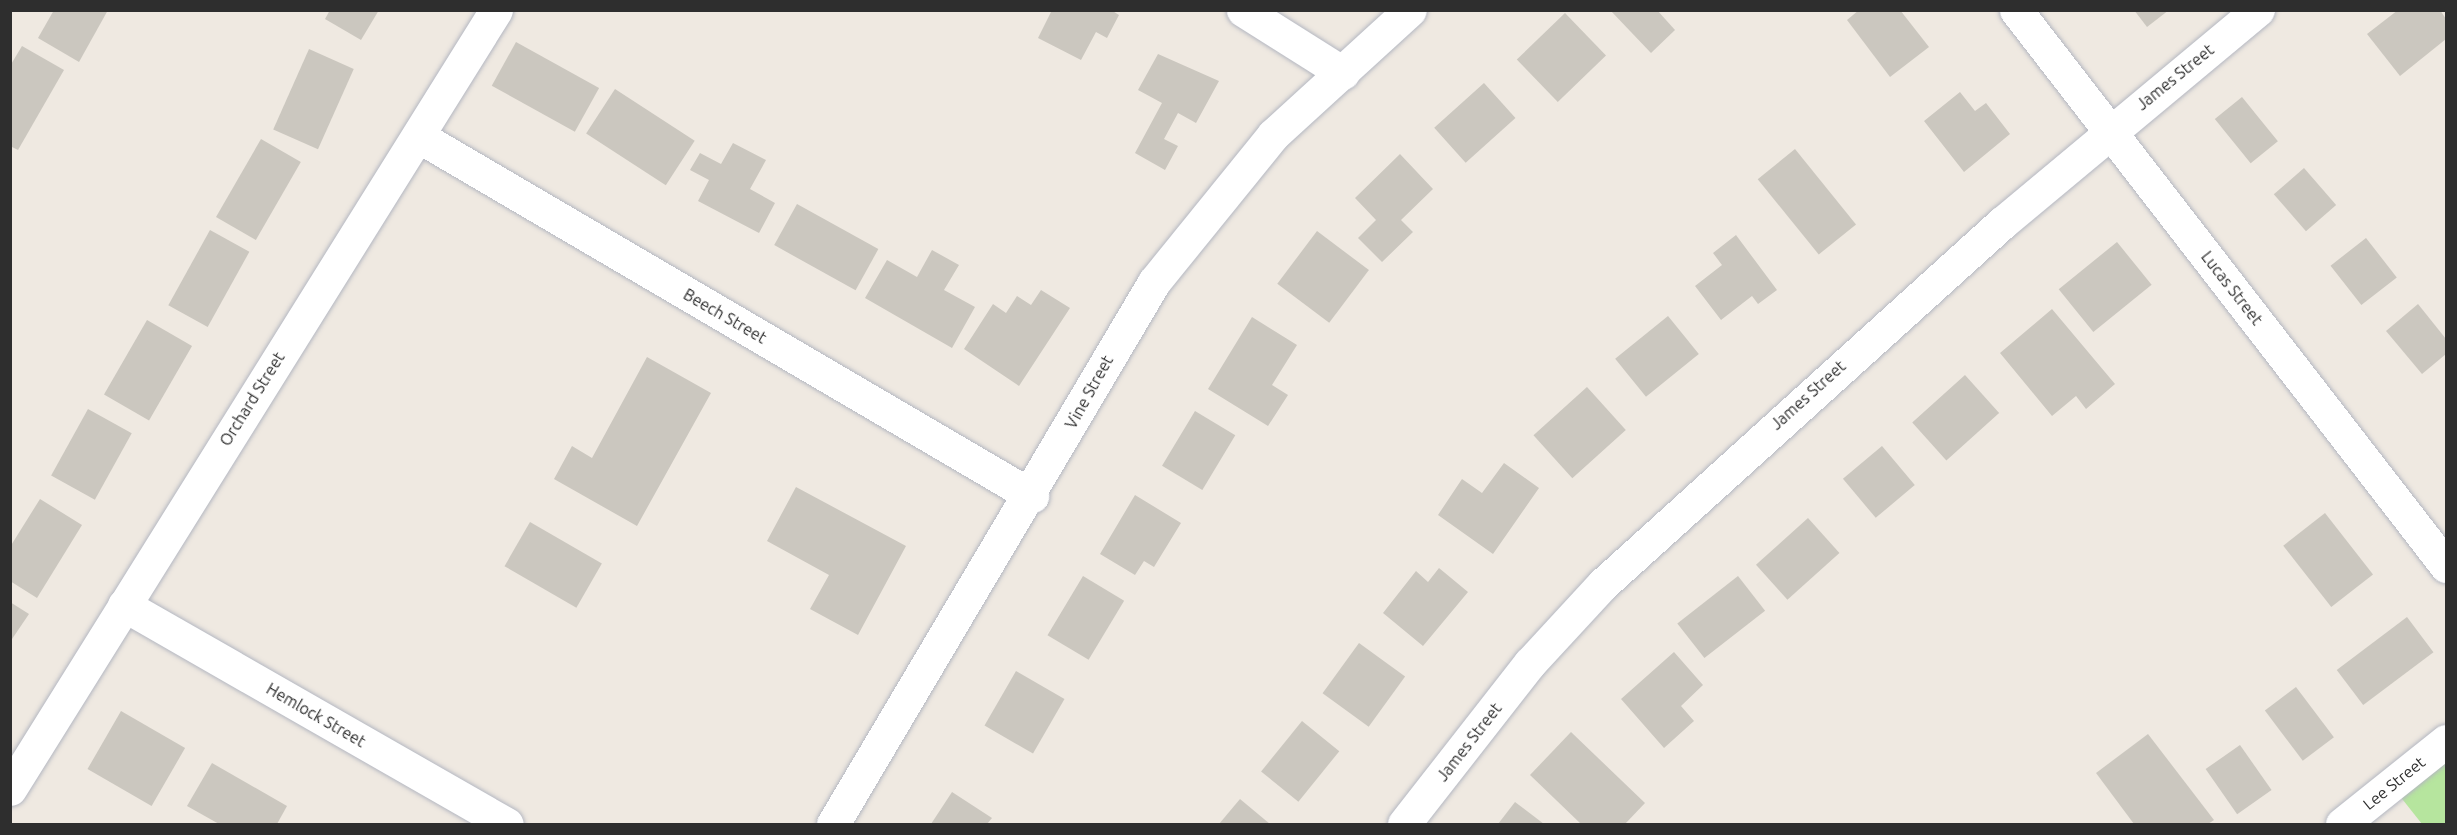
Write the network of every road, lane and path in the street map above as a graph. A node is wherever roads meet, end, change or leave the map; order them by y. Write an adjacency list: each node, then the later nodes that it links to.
1 (496, 10): 8 (street, Orchard Street)
2 (1243, 10): 6 (street)
3 (1410, 10): 6 (street, Vine Street)
4 (2016, 10): 7 (street, Lucas Street)
5 (2258, 10): 7 (street, James Street)
6 (1342, 73): 9 (street, Vine Street)
7 (2110, 130): 10 (street, Lucas Street); 16 (street, James Street)
8 (418, 136): 9 (street, Beech Street); 11 (street, Orchard Street)
9 (1032, 496): 15 (street, Vine Street)
10 (2446, 566)
11 (124, 605): 13 (street, Orchard Street); 14 (street, Hemlock Street)
12 (2446, 741): 17 (street, Lee Street)
13 (10, 789)
14 (507, 825)
15 (833, 825)
16 (1404, 825)
17 (2343, 825)

